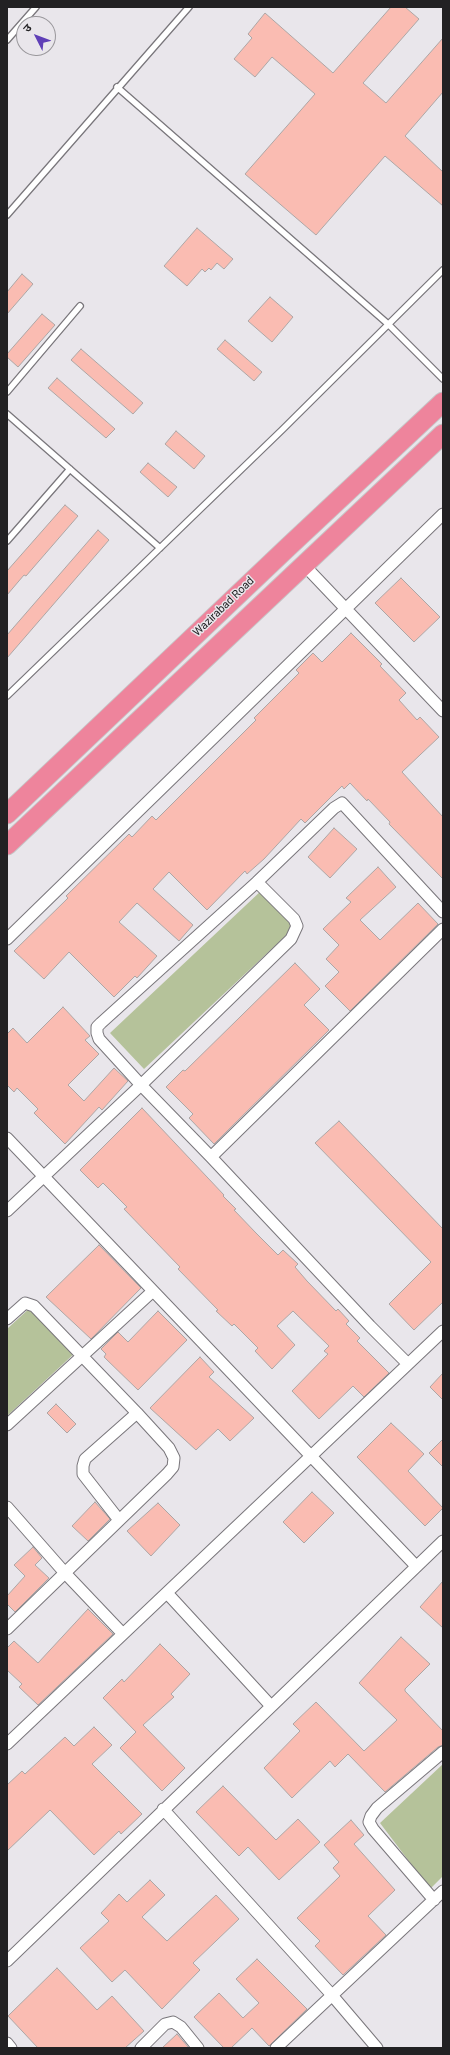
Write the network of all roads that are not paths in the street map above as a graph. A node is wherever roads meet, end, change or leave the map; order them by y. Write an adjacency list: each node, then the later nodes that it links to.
1 (36, 7): 3 (lane)
2 (189, 7): 4 (lane)
3 (7, 40)
4 (117, 88): 5 (lane); 8 (lane)
5 (7, 215)
6 (443, 270): 8 (lane)
7 (80, 306): 10 (lane)
8 (388, 324): 9 (lane); 17 (lane)
9 (443, 379)
10 (7, 392)
11 (443, 402): 22 (highway, Wazirabad Road)
12 (7, 414): 14 (lane)
13 (443, 434): 18 (highway)
14 (70, 469): 16 (lane); 17 (lane)
15 (443, 514): 19 (street)
16 (7, 541)
17 (160, 548): 20 (lane)
18 (305, 566): 19 (street); 23 (highway)
19 (346, 609): 21 (street); 27 (street)
20 (7, 696)
21 (443, 711)
22 (7, 814)
23 (7, 845)
24 (257, 882): 25 (street); 28 (street); 28 (street)
25 (443, 912)
26 (443, 929): 30 (street)
27 (7, 939)
28 (141, 1085): 30 (street); 31 (street)
29 (7, 1138): 31 (street)
30 (211, 1157): 37 (street)
31 (44, 1177): 32 (street); 33 (street)
32 (7, 1211)
33 (153, 1291): 36 (street); 40 (street)
34 (7, 1319): 36 (street)
35 (443, 1331): 37 (street)
36 (82, 1356): 38 (street); 39 (street)
37 (408, 1364): 40 (street)
38 (137, 1413): 42 (street); 42 (street)
39 (7, 1425)
40 (311, 1456): 44 (street); 46 (street)
41 (7, 1507): 45 (street)
42 (119, 1520): 45 (street)
43 (443, 1541): 44 (street)
44 (416, 1566): 49 (street)
45 (65, 1573): 47 (street); 48 (street)
46 (167, 1593): 48 (street); 49 (street)
47 (9, 1622)
48 (123, 1634): 50 (street)
49 (271, 1706): 52 (street)
50 (7, 1744)
51 (443, 1752): 54 (street)
52 (163, 1809): 55 (street); 56 (street)
53 (443, 1890): 54 (street)
54 (434, 1900): 56 (street)
55 (7, 1961)
56 (331, 1994): 61 (street); 62 (street)
57 (7, 2043): 58 (street)
58 (11, 2048)
59 (141, 2048): 60 (street)
60 (198, 2048)
61 (276, 2048)
62 (377, 2048)

